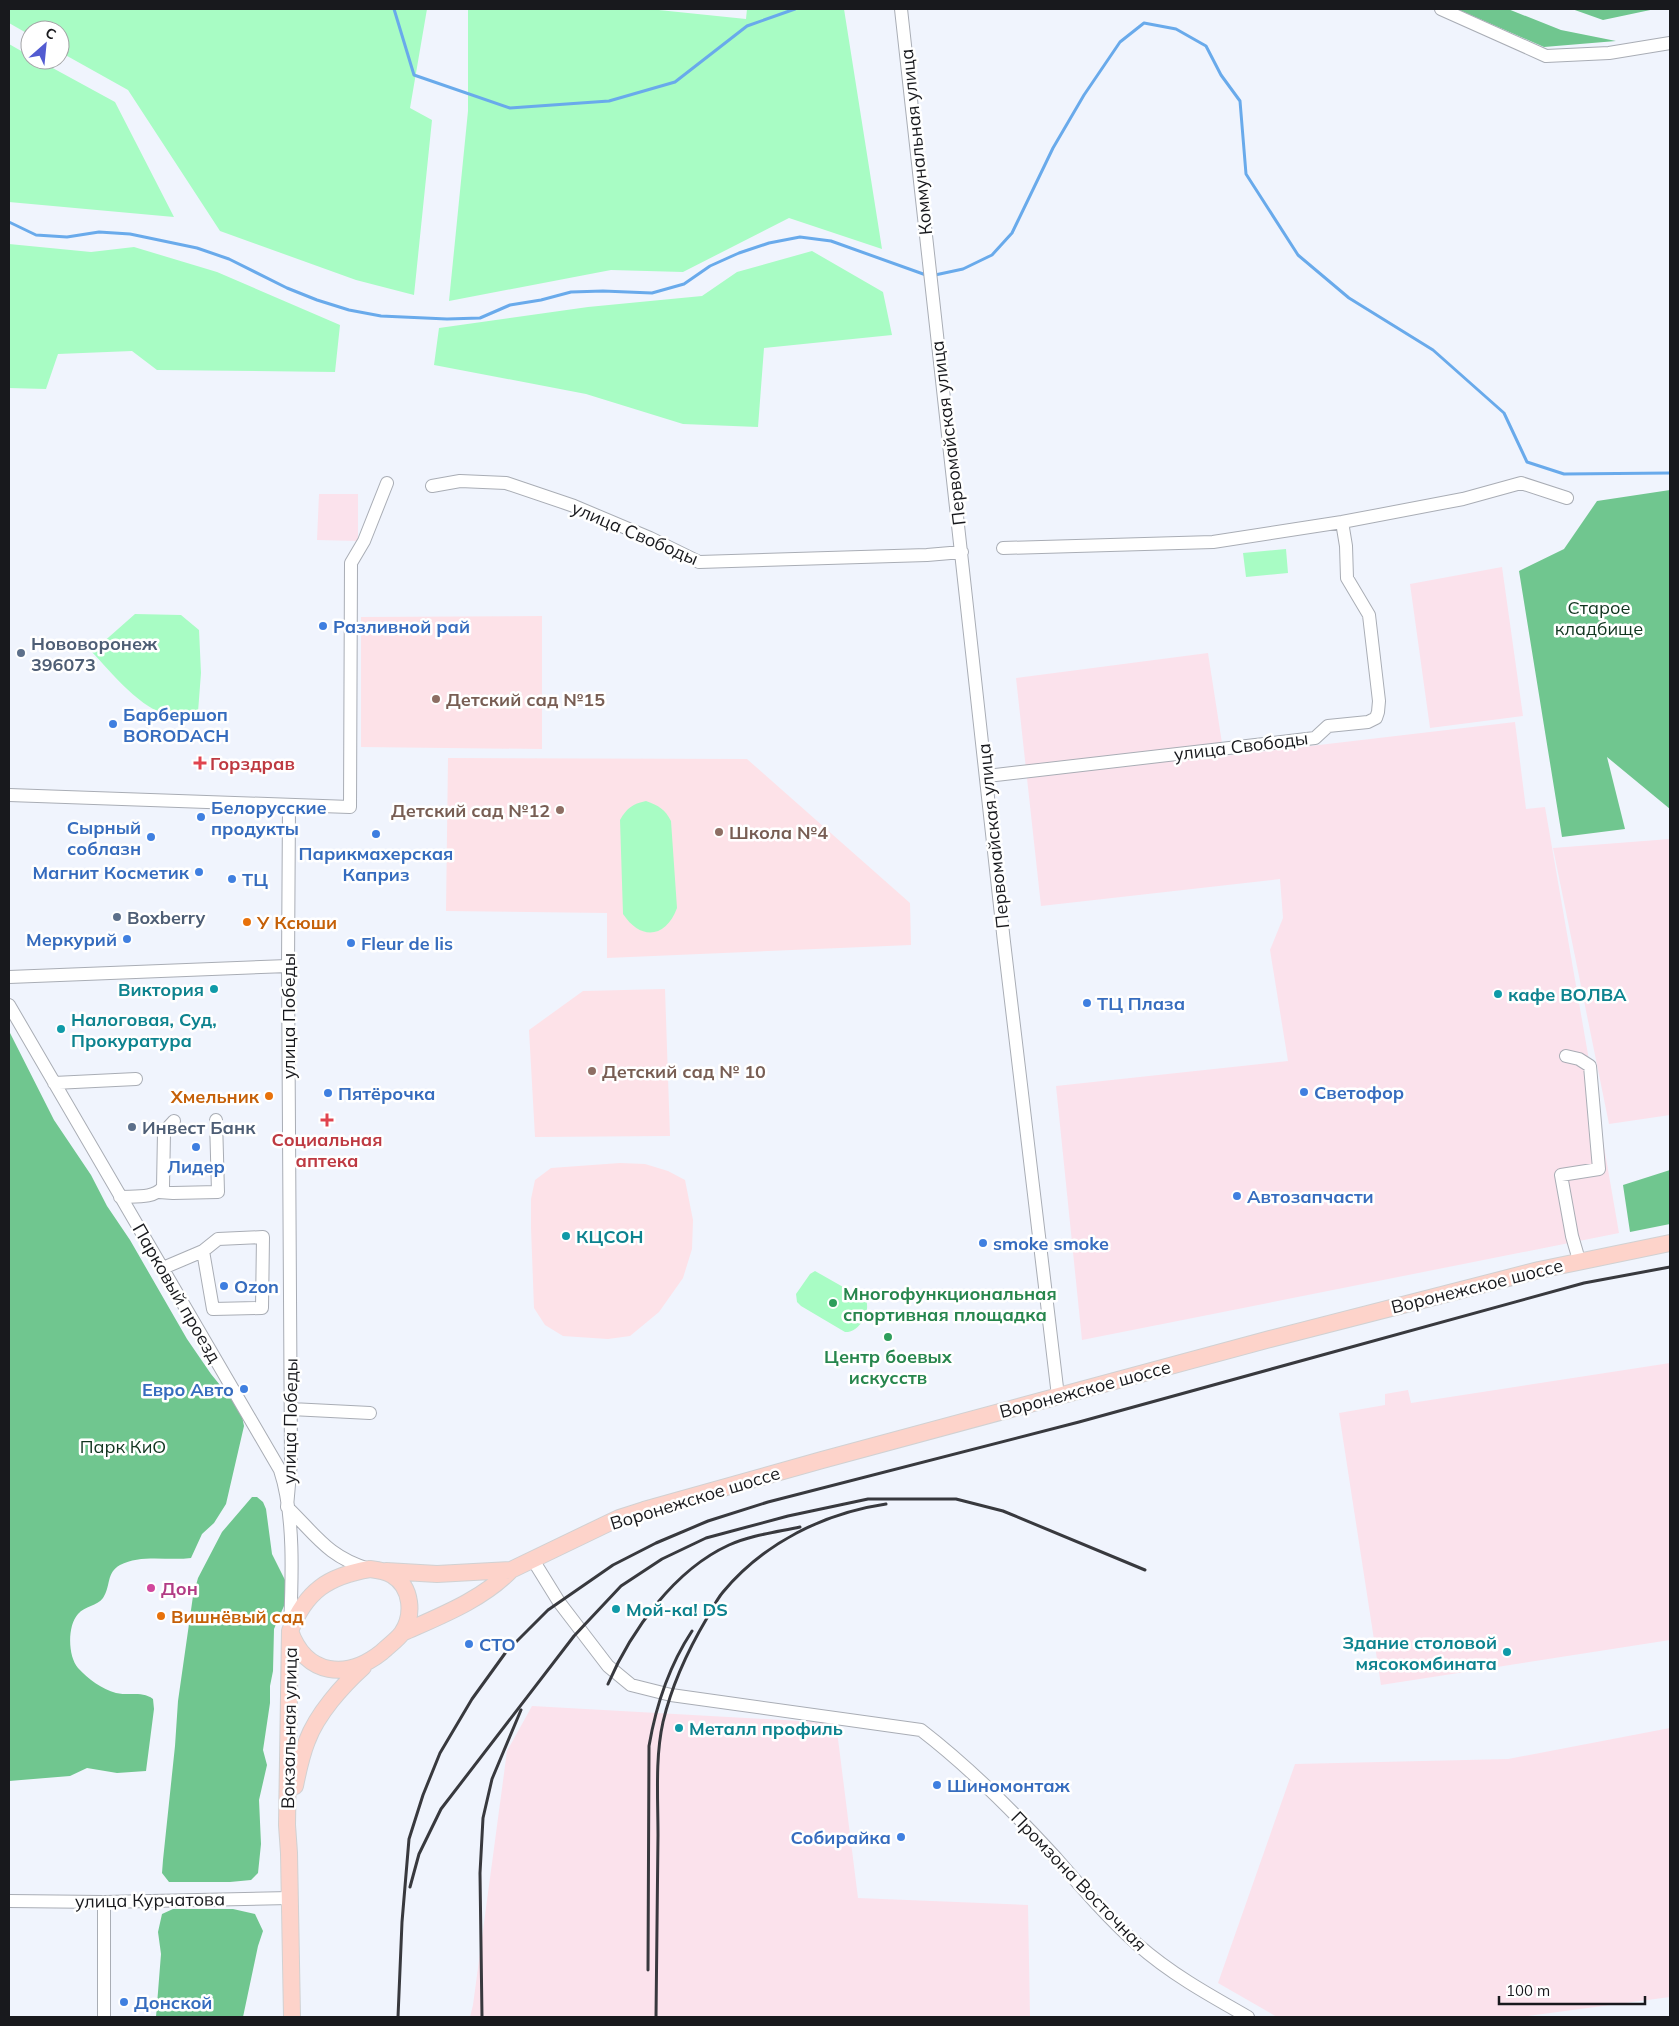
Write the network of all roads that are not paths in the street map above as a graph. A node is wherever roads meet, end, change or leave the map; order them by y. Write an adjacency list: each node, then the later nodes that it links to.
1 (901, 9): 4 (street, Коммунальная улица)
2 (1441, 9): 3 (street)
3 (1670, 43)
4 (930, 276): 10 (street, Первомайская улица)
5 (387, 483): 13 (street)
6 (432, 486): 10 (street, улица Свободы)
7 (1567, 498): 8 (street)
8 (1342, 522): 9 (street); 11 (street, улица Свободы)
9 (1003, 548)
10 (962, 552): 11 (street, Первомайская улица)
11 (987, 776): 28 (street, Первомайская улица)
12 (9, 795): 13 (street)
13 (289, 806): 14 (street, улица Победы)
14 (288, 966): 15 (street); 29 (street, улица Победы)
15 (9, 977)
16 (9, 1004): 19 (street, Парковый проезд)
17 (1566, 1056): 26 (street)
18 (136, 1079): 19 (street)
19 (54, 1083): 23 (street, Парковый проезд)
20 (216, 1120): 22 (street)
21 (174, 1121): 22 (street)
22 (159, 1192): 23 (street)
23 (120, 1197): 27 (street, Парковый проезд)
24 (1670, 1243): 26 (main road, Воронежское шоссе)
25 (203, 1251): 25 (street); 27 (street)
26 (1579, 1260): 28 (main road, Воронежское шоссе)
27 (163, 1268): 31 (street, Парковый проезд)
28 (1058, 1396): 32 (main road, Воронежское шоссе)
29 (291, 1409): 30 (street); 31 (street, улица Победы)
30 (370, 1413)
31 (287, 1507): 33 (street); 35 (street, Парковый проезд)
32 (533, 1560): 34 (main road, Воронежское шоссе); 44 (street, Промзона Восточная)
33 (379, 1570): 34 (main road, Воронежское шоссе); 35 (main road); 36 (main road)
34 (511, 1570): 36 (main road, Воронежское шоссе)
35 (290, 1630): 37 (main road); 38 (main road, Вокзальная улица)
36 (402, 1633): 37 (main road)
37 (367, 1662): 38 (main road, Вокзальная улица)
38 (287, 1825): 39 (main road, Вокзальная улица)
39 (290, 1898): 41 (street, улица Курчатова); 43 (main road, Вокзальная улица)
40 (9, 1901): 41 (street, улица Курчатова)
41 (104, 1902): 42 (street)
42 (104, 2017)
43 (292, 2017)
44 (1248, 2017)

